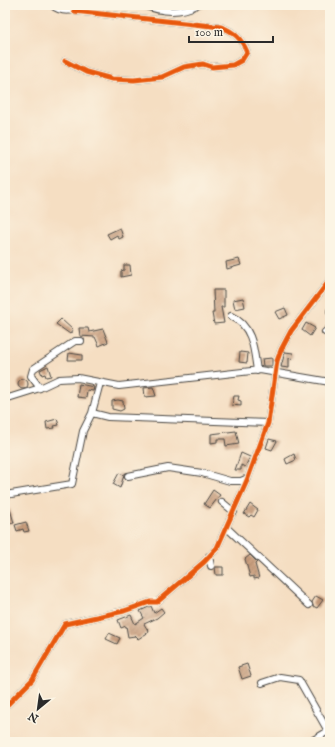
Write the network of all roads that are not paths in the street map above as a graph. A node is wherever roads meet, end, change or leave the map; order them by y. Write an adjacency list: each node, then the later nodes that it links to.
1 (52, 5): 5 (street)
2 (94, 5): 5 (street)
3 (143, 5): 4 (street)
4 (197, 5)
5 (74, 11): 6 (street)
6 (65, 60)
7 (330, 280): 11 (street)
8 (231, 316): 10 (street)
9 (80, 341): 14 (street)
10 (257, 371): 11 (street); 13 (street)
11 (275, 372): 12 (street); 17 (street)
12 (330, 382)
13 (100, 383): 14 (street); 16 (street)
14 (40, 388): 15 (street)
15 (5, 399)
16 (92, 413): 17 (street); 20 (street)
17 (268, 423): 19 (street)
18 (128, 476): 19 (street)
19 (248, 478): 22 (street)
20 (5, 494)
21 (222, 502): 22 (street)
22 (234, 512): 23 (street)
23 (227, 528): 24 (street); 26 (street)
24 (210, 556): 25 (street); 28 (street)
25 (211, 566)
26 (309, 605)
27 (262, 682): 29 (street)
28 (8, 704)
29 (329, 731): 30 (street)
30 (310, 742)

